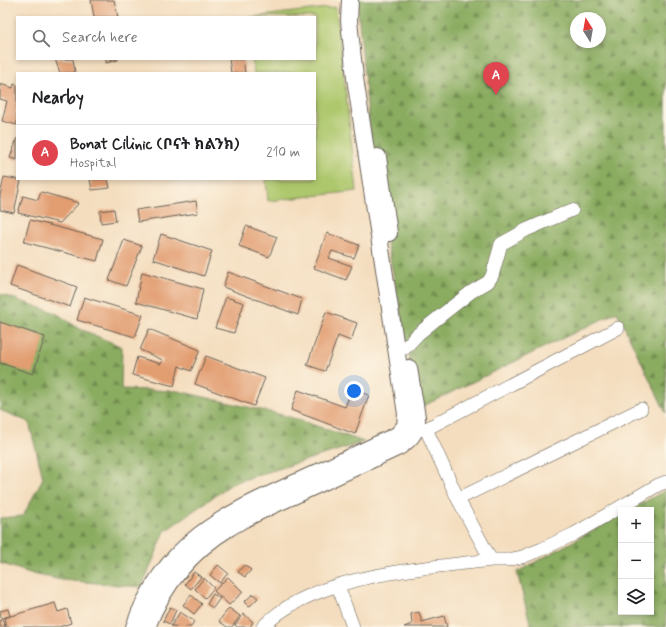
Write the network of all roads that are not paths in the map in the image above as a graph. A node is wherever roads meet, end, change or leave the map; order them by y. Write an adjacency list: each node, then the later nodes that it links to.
1 (350, 0): 12 (main road)
2 (360, 0): 5 (main road)
3 (572, 210): 5 (street)
4 (618, 328): 7 (street)
5 (405, 348): 7 (main road)
6 (641, 409): 9 (street)
7 (421, 430): 9 (street); 13 (main road)
8 (666, 482): 10 (street)
9 (458, 499): 10 (street)
10 (491, 560): 11 (street)
11 (338, 586): 14 (street); 15 (street)
12 (134, 627)
13 (147, 627)
14 (263, 627)
15 (353, 627)

